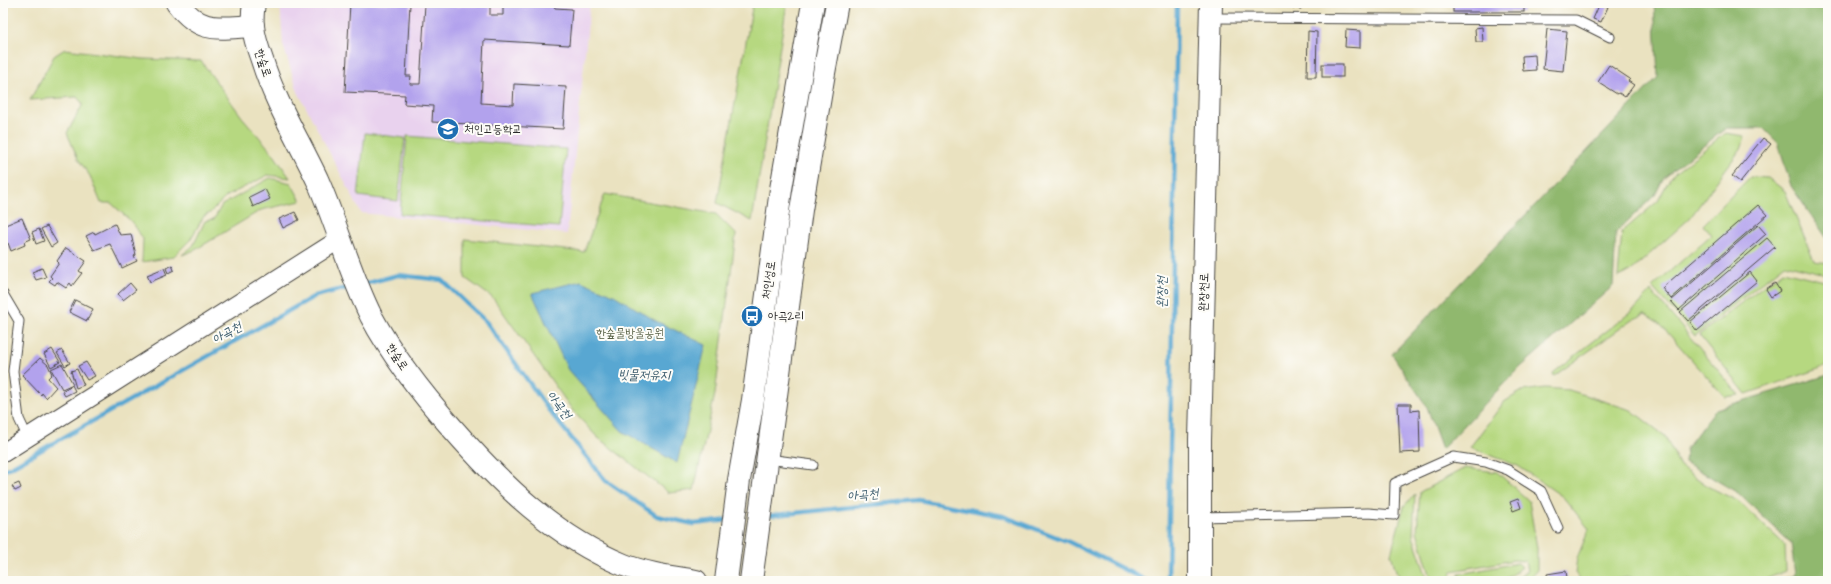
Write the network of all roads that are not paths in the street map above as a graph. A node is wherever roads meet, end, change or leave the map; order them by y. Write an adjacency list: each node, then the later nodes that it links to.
1 (178, 3): 6 (street)
2 (254, 3): 6 (street, 한숲로)
3 (813, 3): 17 (street, 처인성로)
4 (837, 3): 13 (street, 처인성로)
5 (1211, 10): 7 (lane); 14 (street, 완장천로)
6 (253, 26): 8 (street, 한숲로)
7 (1610, 37)
8 (340, 239): 10 (street); 16 (street, 한숲로)
9 (3, 294): 10 (lane)
10 (28, 438): 11 (street)
11 (3, 453)
12 (813, 465): 13 (lane)
13 (767, 468): 18 (street, 처인성로)
14 (1200, 517): 15 (lane); 19 (street, 완장천로)
15 (1558, 528)
16 (696, 581)
17 (726, 581)
18 (751, 581)
19 (1200, 581)

